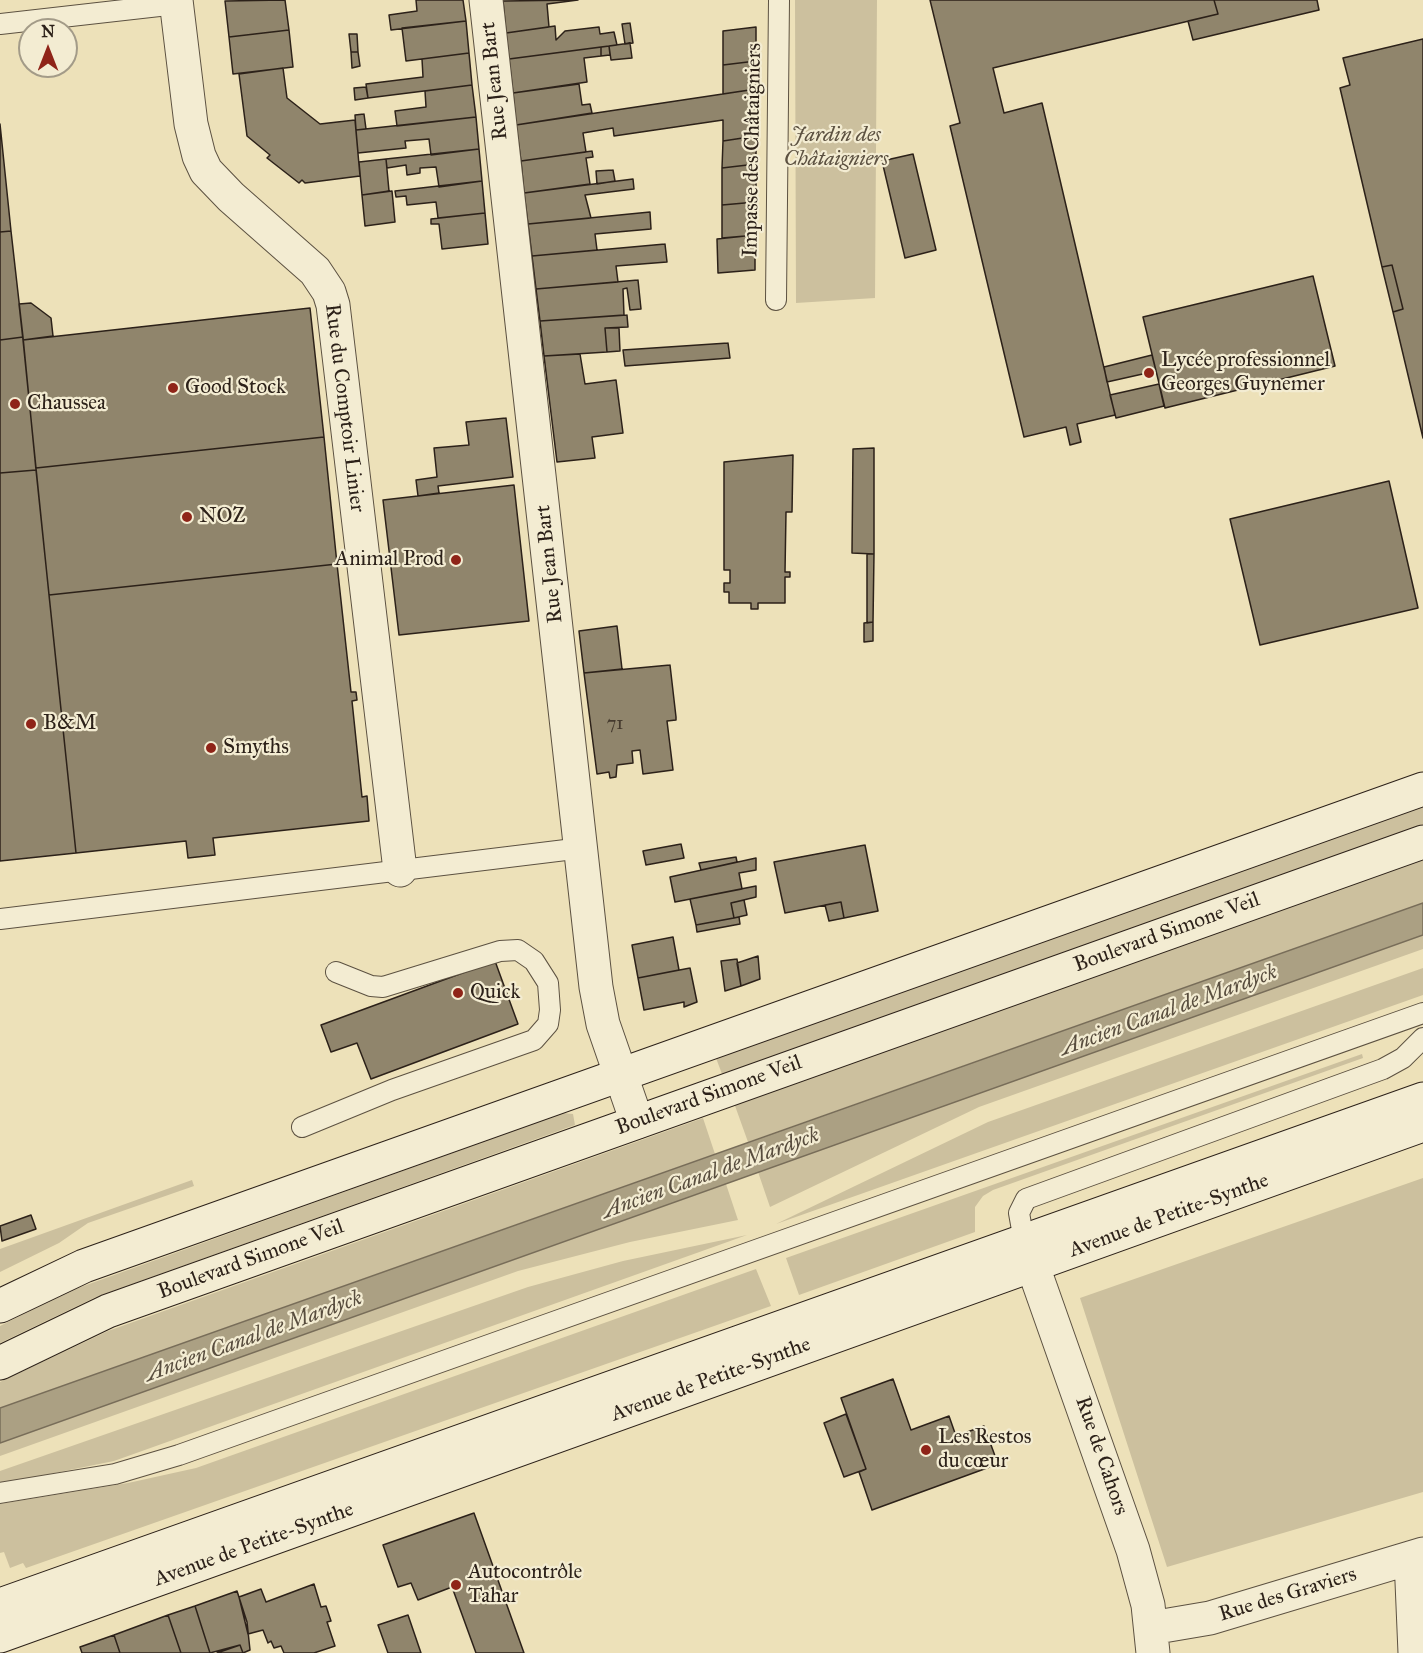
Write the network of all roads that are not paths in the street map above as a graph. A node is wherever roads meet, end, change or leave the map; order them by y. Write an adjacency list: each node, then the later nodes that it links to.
1 (486, 0): 8 (street, Rue Jean Bart)
2 (779, 0): 5 (lane, Impasse des Châtaigniers)
3 (176, 2): 4 (lane); 9 (street, Rue du Comptoir Linier)
4 (0, 24)
5 (776, 300)
6 (1423, 789): 14 (street)
7 (1423, 842): 16 (street, Boulevard Simone Veil)
8 (582, 848): 9 (lane); 14 (street, Rue Jean Bart)
9 (400, 870): 10 (lane)
10 (0, 919)
11 (336, 972): 18 (lane)
12 (1423, 1013): 22 (lane)
13 (1423, 1038): 19 (lane)
14 (620, 1075): 16 (street, Rue Jean Bart); 20 (street)
15 (1423, 1099): 19 (street, Avenue de Petite-Synthe)
16 (637, 1122): 21 (street, Boulevard Simone Veil)
17 (1423, 1125): 19 (street, Avenue de Petite-Synthe)
18 (302, 1127)
19 (1028, 1253): 24 (street, Avenue de Petite-Synthe); 25 (street, Rue de Cahors)
20 (0, 1306)
21 (0, 1363)
22 (0, 1493)
23 (1417, 1556): 25 (street, Rue des Graviers); 26 (street)
24 (1, 1630)
25 (1152, 1640)
26 (1415, 1653)

